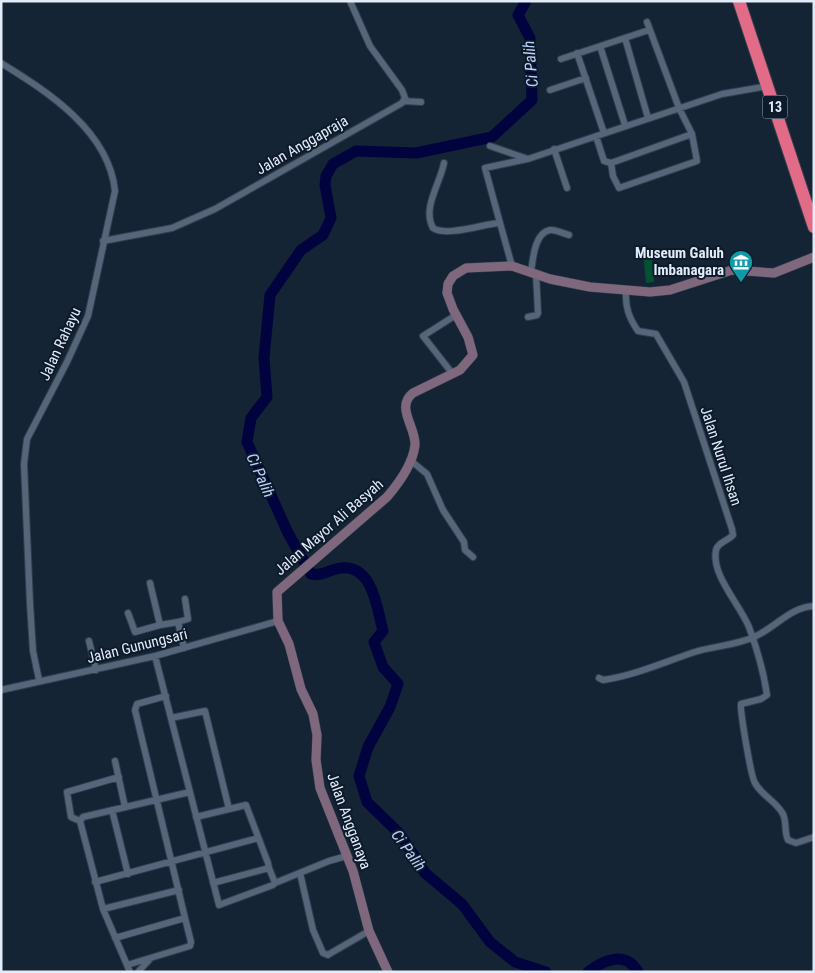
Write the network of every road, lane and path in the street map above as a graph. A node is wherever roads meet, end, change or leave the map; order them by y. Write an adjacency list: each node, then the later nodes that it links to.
1 (350, 1): 13 (street)
2 (738, 1): 11 (highway, 13)
3 (647, 22): 4 (street)
4 (649, 30): 5 (street); 15 (street)
5 (625, 38): 6 (street); 16 (street)
6 (600, 46): 7 (street); 17 (street)
7 (578, 53): 8 (street); 10 (street)
8 (560, 59)
9 (1, 63): 33 (street, Jalan Rahayu)
10 (586, 78): 12 (street); 18 (street)
11 (768, 86): 15 (street); 29 (highway, 13)
12 (550, 90)
13 (404, 101): 14 (street); 33 (street, Jalan Anggapraja)
14 (421, 102)
15 (679, 108): 16 (street); 19 (street)
16 (648, 118): 17 (street)
17 (625, 125): 18 (street)
18 (604, 133): 20 (street)
19 (692, 134): 26 (street); 26 (street)
20 (596, 136): 22 (street); 26 (street)
21 (490, 146): 23 (street)
22 (554, 149): 24 (street); 28 (street)
23 (504, 150): 24 (street); 27 (street)
24 (528, 159): 27 (street)
25 (444, 163): 30 (street)
26 (610, 163)
27 (501, 164): 30 (street)
28 (567, 188)
29 (811, 213): 31 (highway, 13)
30 (500, 223): 35 (street)
31 (814, 226)
32 (569, 235): 36 (street)
33 (103, 241): 56 (street, Jalan Rahayu)
34 (814, 257): 37 (street, Jalan Mayor Ali Basyah)
35 (512, 266): 36 (street, Jalan Mayor Ali Basyah); 38 (street, Jalan Mayor Ali Basyah)
36 (533, 272): 37 (street, Jalan Mayor Ali Basyah); 39 (street)
37 (626, 291): 50 (street, Jalan Nurul Ihsan)
38 (456, 315): 40 (street, Jalan Mayor Ali Basyah); 40 (street)
39 (528, 317)
40 (452, 373): 41 (street, Jalan Mayor Ali Basyah)
41 (410, 460): 42 (street); 47 (street, Jalan Mayor Ali Basyah)
42 (473, 557)
43 (150, 583): 49 (street)
44 (184, 598): 48 (street)
45 (814, 606): 50 (street)
46 (128, 613): 49 (street)
47 (278, 621): 52 (street, Jalan Gunungsari); 72 (street, Jalan Angganaya)
48 (178, 622): 49 (street); 52 (street)
49 (160, 625)
50 (753, 638): 55 (street); 69 (street)
51 (89, 641): 54 (street)
52 (184, 648): 53 (street, Jalan Gunungsari)
53 (155, 656): 54 (street, Jalan Gunungsari); 58 (street)
54 (96, 670): 56 (street, Jalan Gunungsari)
55 (599, 678)
56 (39, 680): 57 (street, Jalan Gunungsari)
57 (1, 690)
58 (166, 696): 59 (street); 63 (street)
59 (172, 718): 62 (street); 65 (street)
60 (115, 762): 61 (street)
61 (119, 777): 64 (street); 68 (street)
62 (190, 792): 63 (street); 67 (street)
63 (158, 799): 64 (street); 73 (street)
64 (125, 807): 66 (street)
65 (229, 809): 67 (street); 70 (street)
66 (112, 810): 68 (street); 76 (street)
67 (196, 817): 71 (street)
68 (80, 821): 77 (street)
69 (814, 837)
70 (258, 838): 71 (street); 74 (street)
71 (205, 853): 73 (street); 79 (street)
72 (347, 856): 75 (street); 83 (street, Jalan Angganaya)
73 (172, 862): 76 (street); 80 (street)
74 (269, 868): 78 (street); 79 (street)
75 (300, 872): 78 (street); 83 (street)
76 (128, 874): 77 (street)
77 (95, 882): 81 (street)
78 (275, 883): 79 (street)
79 (213, 884)
80 (179, 890): 81 (street); 82 (street)
81 (103, 909): 84 (street)
82 (185, 918): 84 (street); 85 (street)
83 (369, 931): 88 (street, Jalan Angganaya)
84 (115, 938): 86 (street)
85 (150, 959): 86 (street); 87 (street)
86 (129, 968)
87 (138, 972)
88 (388, 972)

